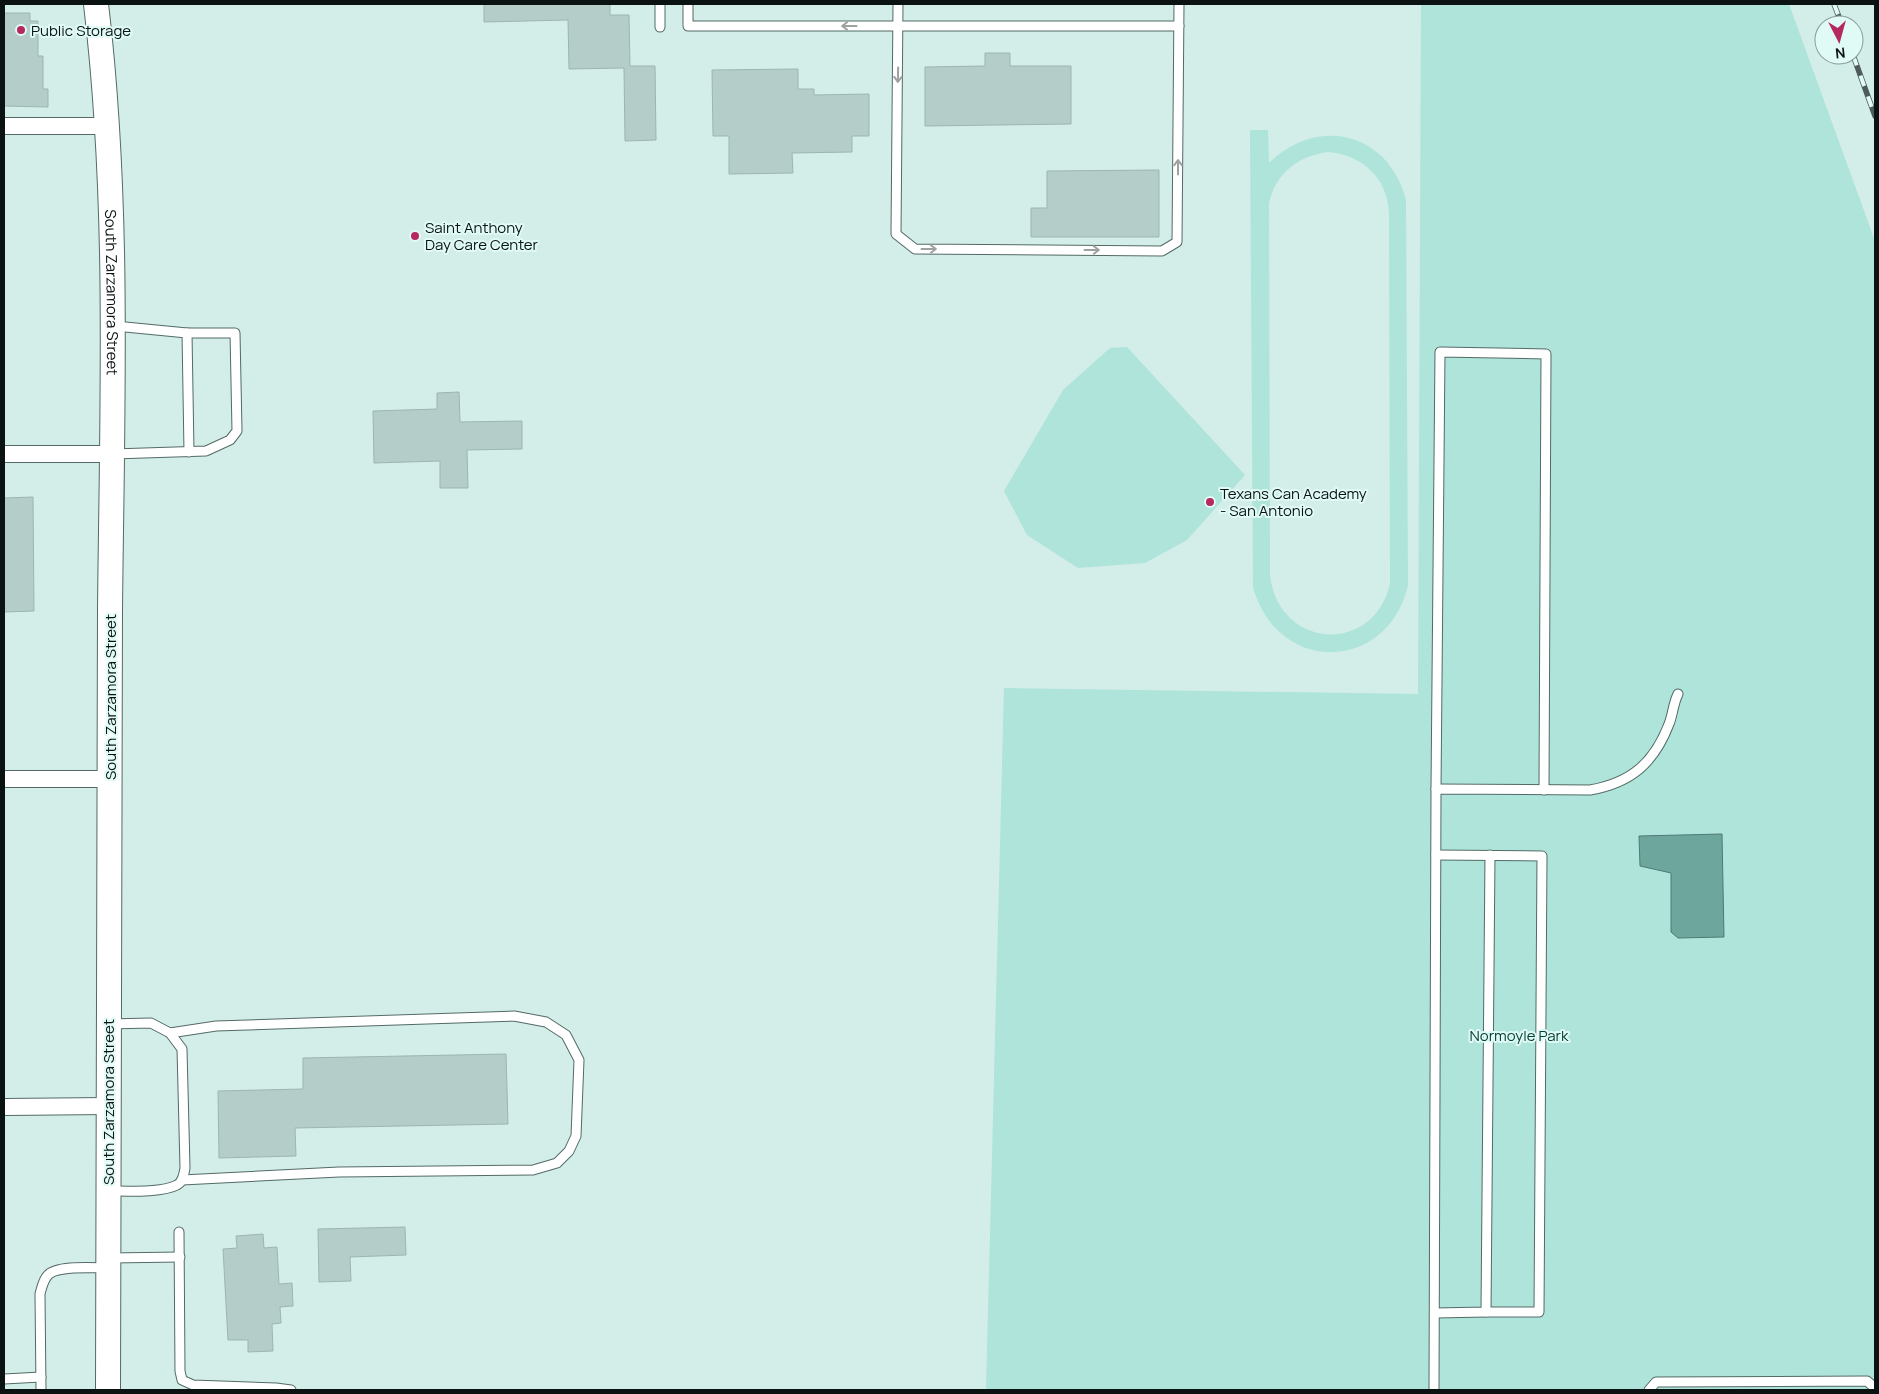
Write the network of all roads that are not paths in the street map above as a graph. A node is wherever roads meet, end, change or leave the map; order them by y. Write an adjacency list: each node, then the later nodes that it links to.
1 (96, 4): 10 (main road, South Zarzamora Street)
2 (660, 4): 8 (lane)
3 (688, 4): 6 (lane, one-way to 3)
4 (898, 4): 6 (lane)
5 (1179, 4): 7 (lane)
6 (898, 26): 7 (lane); 7 (lane, one-way to 7)
7 (1179, 26)
8 (660, 27)
9 (4, 126): 10 (street)
10 (107, 126): 11 (main road, South Zarzamora Street)
11 (112, 325): 12 (lane); 15 (main road, South Zarzamora Street)
12 (187, 333): 13 (lane); 13 (lane)
13 (189, 452): 15 (lane)
14 (4, 454): 15 (street)
15 (112, 454): 18 (main road, South Zarzamora Street)
16 (1678, 694): 20 (lane)
17 (4, 779): 18 (street)
18 (109, 779): 23 (main road, South Zarzamora Street)
19 (1436, 789): 20 (lane); 20 (lane); 21 (lane)
20 (1544, 790)
21 (1436, 855): 22 (lane); 32 (lane)
22 (1490, 855): 33 (lane); 33 (lane)
23 (108, 1024): 24 (lane); 25 (main road, South Zarzamora Street)
24 (170, 1033): 27 (lane); 27 (lane)
25 (108, 1106): 26 (street); 28 (main road, South Zarzamora Street)
26 (4, 1107)
27 (182, 1180): 28 (lane)
28 (108, 1191): 31 (main road, South Zarzamora Street)
29 (179, 1232): 30 (lane)
30 (180, 1257): 31 (lane); 39 (lane)
31 (108, 1263): 34 (lane); 38 (main road, South Zarzamora Street)
32 (1435, 1312): 33 (lane); 40 (lane)
33 (1486, 1312)
34 (41, 1377): 35 (lane); 37 (lane)
35 (4, 1379)
36 (1875, 1388): 41 (lane)
37 (41, 1390)
38 (108, 1390)
39 (291, 1390)
40 (1434, 1390)
41 (1648, 1390)

